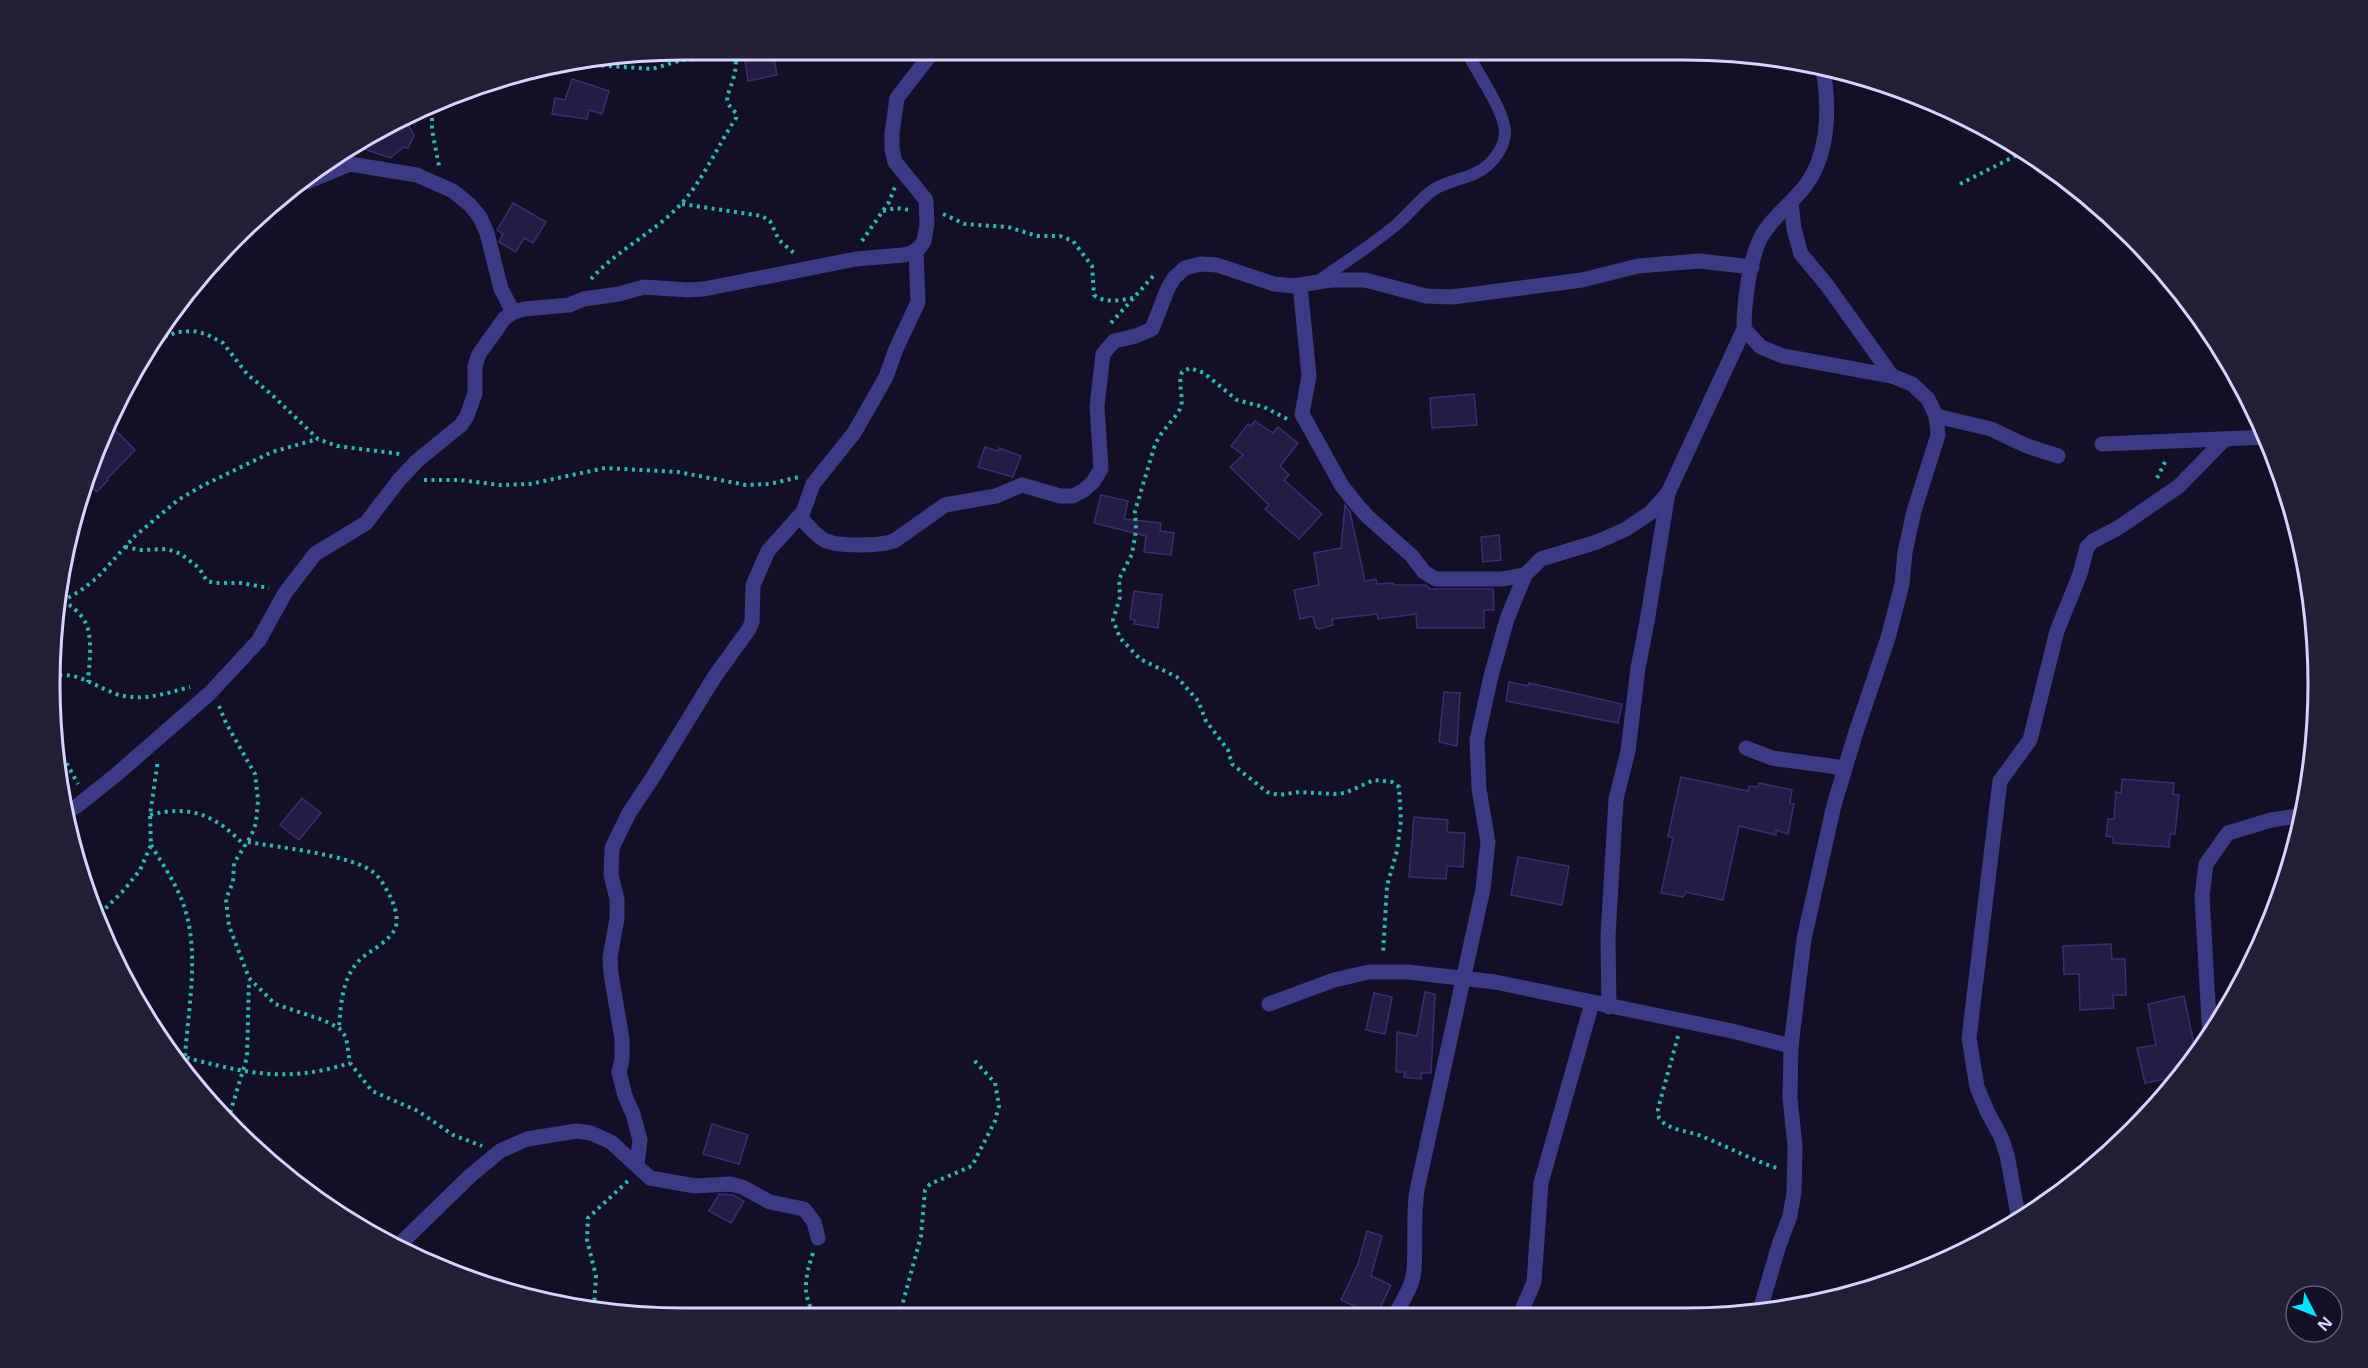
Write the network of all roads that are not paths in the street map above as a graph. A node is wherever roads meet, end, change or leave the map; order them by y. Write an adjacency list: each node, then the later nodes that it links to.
1 (926, 60): 6 (street)
2 (1472, 60): 8 (lane)
3 (1824, 76): 5 (street)
4 (327, 172): 10 (street)
5 (1791, 202): 7 (street); 12 (street)
6 (916, 251): 10 (street); 19 (street)
7 (1752, 267): 8 (street); 11 (street)
8 (1317, 282): 9 (street)
9 (1300, 285): 19 (street); 20 (street)
10 (513, 312): 23 (street)
11 (1744, 330): 12 (street); 18 (street)
12 (1892, 376): 13 (street)
13 (1936, 416): 17 (street); 22 (street)
14 (2258, 438): 15 (street)
15 (2224, 440): 16 (street); 32 (street)
16 (2102, 444)
17 (2058, 456)
18 (1668, 493): 20 (street); 28 (street)
19 (800, 517): 31 (street)
20 (1525, 575): 25 (street)
21 (1746, 748): 22 (street)
22 (1845, 768): 30 (street)
23 (73, 808)
24 (2294, 817): 29 (street)
25 (1465, 977): 26 (street); 27 (street); 36 (street)
26 (1592, 1003): 28 (street); 37 (street)
27 (1269, 1004)
28 (1609, 1007): 30 (street)
29 (2209, 1021)
30 (1791, 1046): 35 (street)
31 (637, 1166): 33 (street); 34 (street)
32 (2017, 1211)
33 (818, 1238)
34 (403, 1241)
35 (1762, 1303)
36 (1399, 1308)
37 (1523, 1308)

